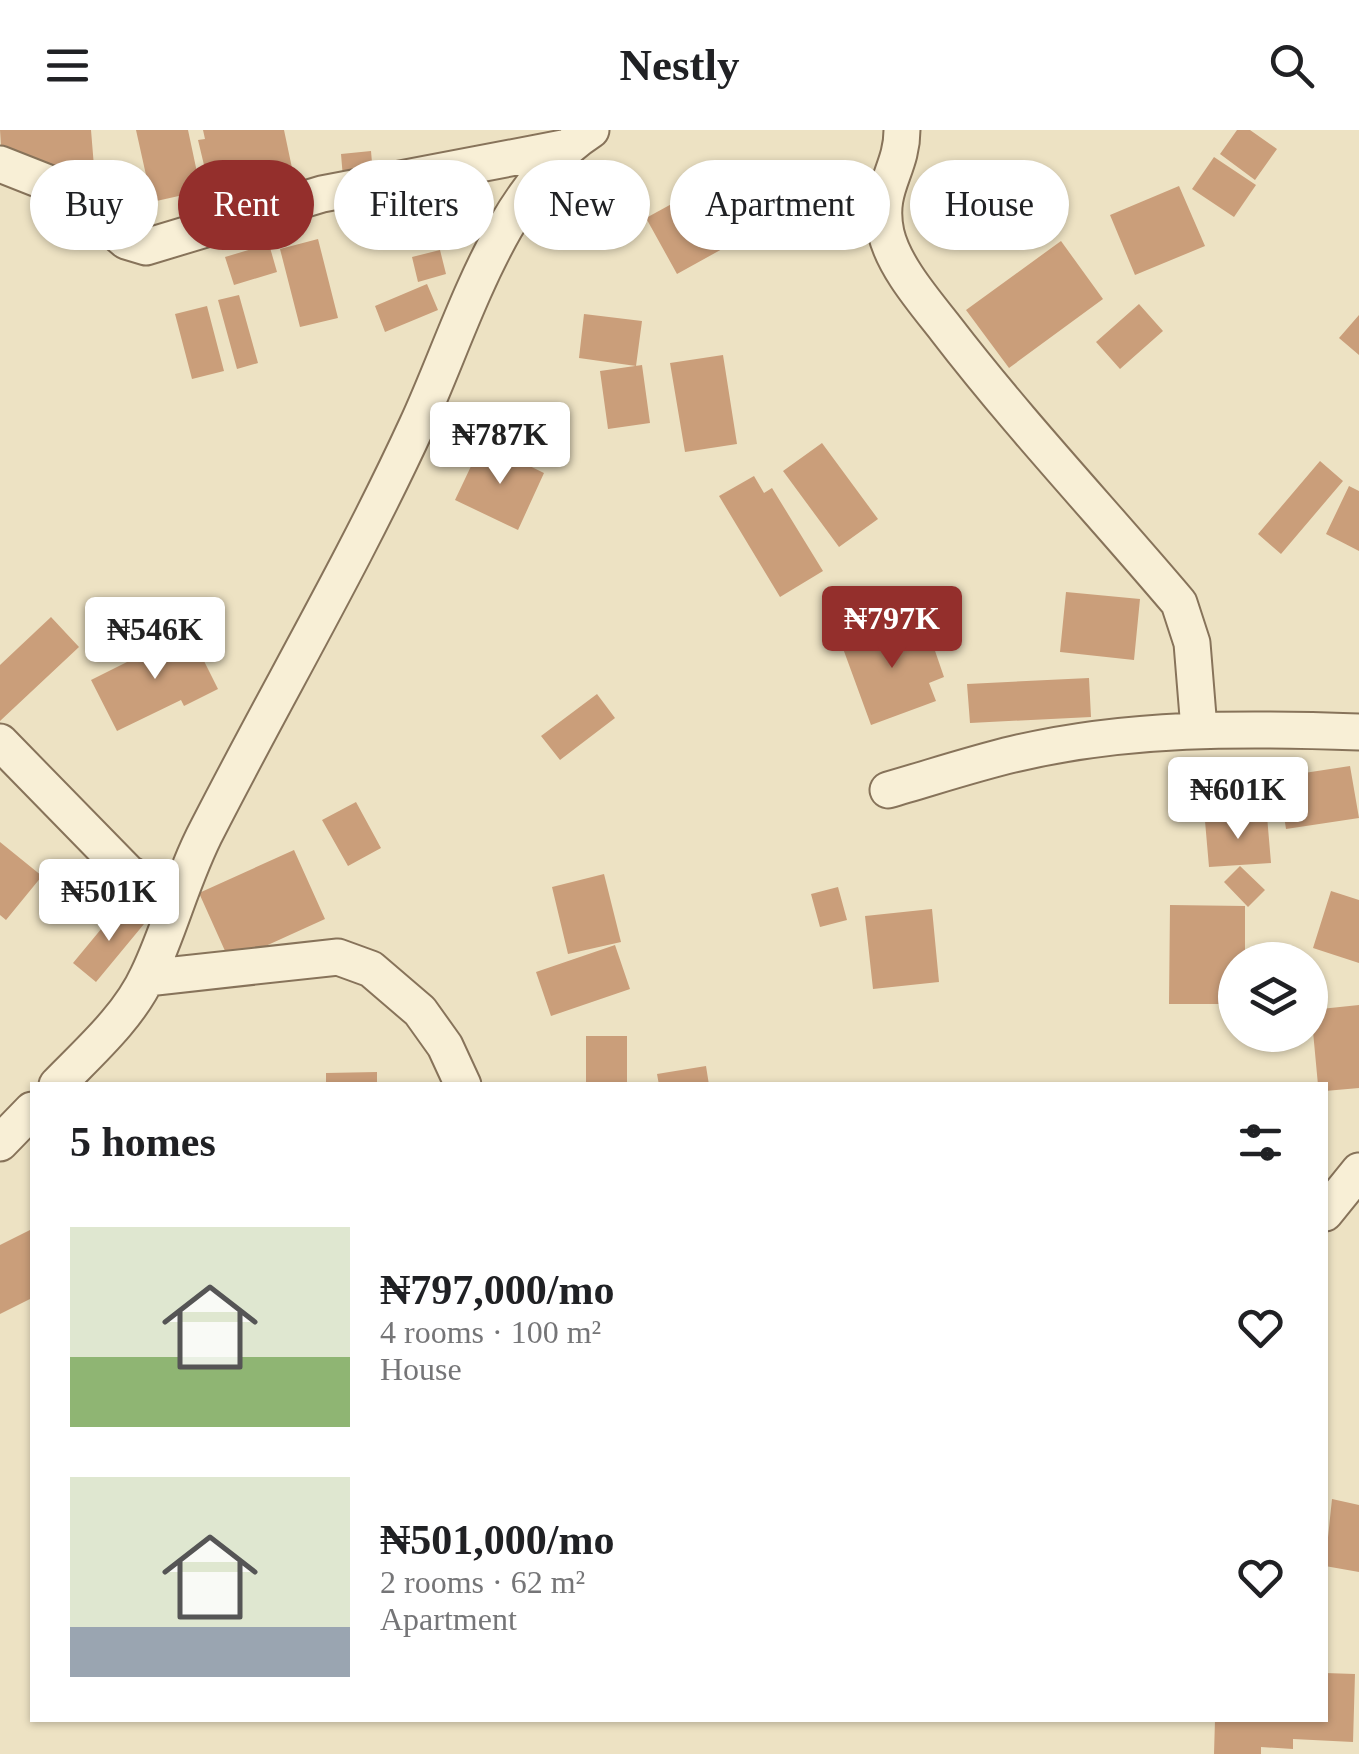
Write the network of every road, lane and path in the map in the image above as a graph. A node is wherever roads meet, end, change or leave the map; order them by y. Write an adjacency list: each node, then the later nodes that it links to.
1 (902, 130): 4 (street)
2 (577, 139): 3 (street); 8 (street)
3 (0, 164)
4 (1200, 730): 5 (street); 7 (street)
5 (1359, 732)
6 (0, 742): 8 (street)
7 (888, 790)
8 (174, 898): 9 (street)
9 (147, 978): 10 (street); 11 (street)
10 (60, 1082)
11 (462, 1082)
12 (30, 1112): 13 (street)
13 (0, 1143)
14 (1359, 1170): 15 (street)
15 (1328, 1210)

